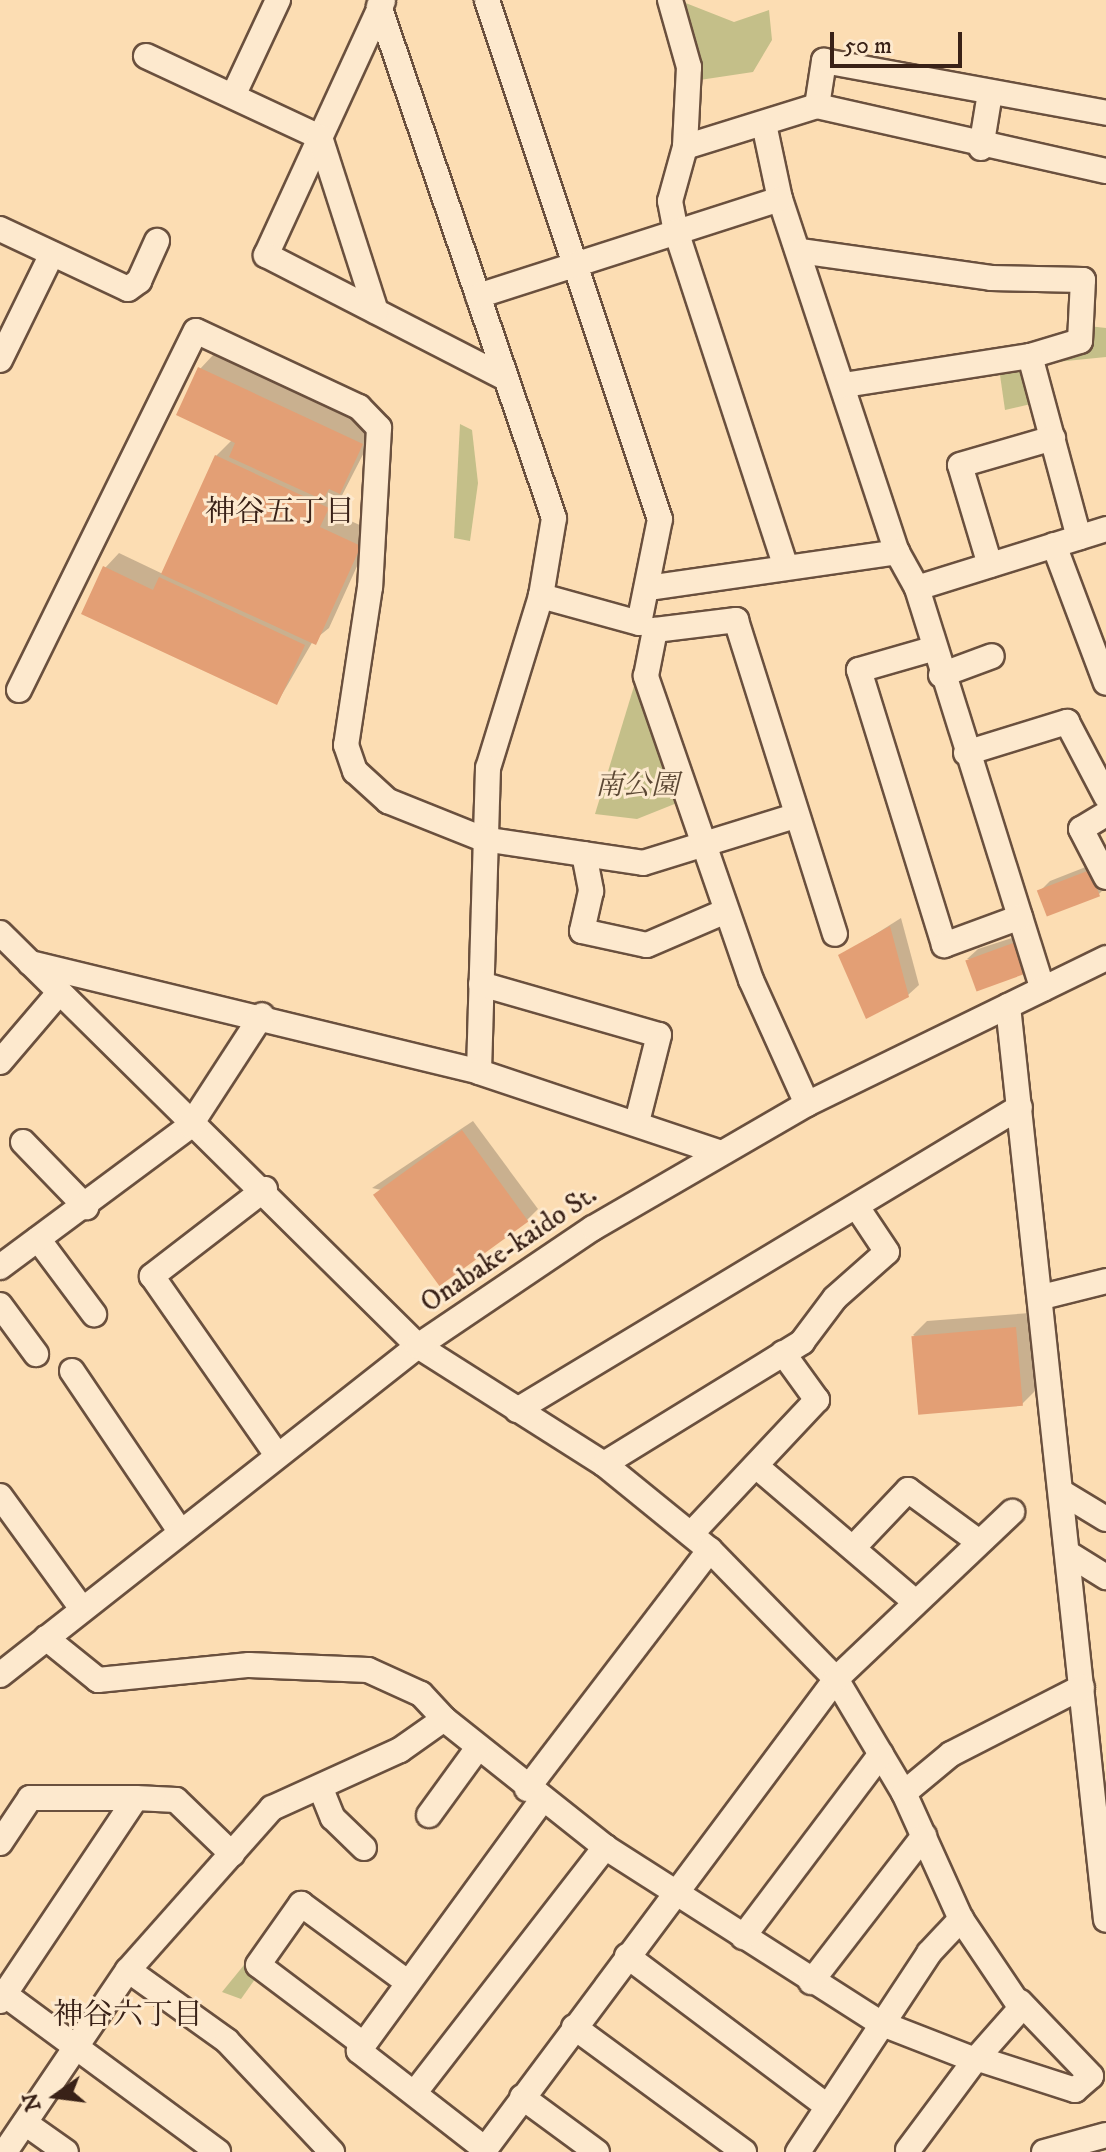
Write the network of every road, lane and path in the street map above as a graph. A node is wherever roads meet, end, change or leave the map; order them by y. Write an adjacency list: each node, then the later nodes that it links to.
1 (278, 0): 7 (street)
2 (487, 0): 21 (street)
3 (670, 0): 12 (street)
4 (381, 3): 11 (street); 22 (street)
5 (146, 56): 7 (street)
6 (990, 93): 8 (street); 9 (street); 13 (street)
7 (233, 96): 11 (street)
8 (817, 106): 10 (street); 13 (street)
9 (1106, 113)
10 (764, 124): 12 (street); 15 (street)
11 (320, 137): 23 (street); 23 (street)
12 (685, 147): 17 (street)
13 (981, 148): 14 (street)
14 (1106, 171)
15 (780, 199): 17 (street); 19 (street)
16 (0, 229): 20 (street)
17 (676, 231): 21 (street); 34 (street)
18 (157, 241): 20 (street)
19 (800, 251): 24 (street); 27 (street)
20 (52, 254): 25 (street)
21 (574, 266): 22 (street); 35 (street)
22 (478, 296): 26 (street)
23 (376, 311): 26 (street)
24 (1030, 356): 27 (street); 28 (street)
25 (0, 360)
26 (503, 377): 37 (street)
27 (844, 385): 32 (street)
28 (1053, 438): 30 (street); 33 (street)
29 (1106, 529): 30 (street)
30 (1079, 537): 31 (street)
31 (1054, 545): 33 (street); 41 (street)
32 (897, 552): 34 (street); 36 (street)
33 (990, 565): 36 (street)
34 (786, 567): 35 (street)
35 (648, 588): 37 (street)
36 (917, 588): 38 (street)
37 (541, 596): 47 (street)
38 (932, 649): 40 (street); 52 (street)
39 (992, 656): 40 (street)
40 (941, 675): 43 (street)
41 (1106, 683)
42 (19, 690): 47 (street)
43 (966, 753): 44 (street); 52 (street)
44 (1106, 796)
45 (1106, 814): 50 (street)
46 (795, 816): 48 (street); 48 (street); 54 (street)
47 (483, 839): 49 (street); 57 (street)
48 (705, 846): 49 (street); 51 (street)
49 (584, 854): 51 (street)
50 (1106, 877)
51 (726, 911): 64 (street)
52 (1020, 917): 58 (street)
53 (0, 933): 56 (street)
54 (835, 934)
55 (1106, 958): 58 (street, Onabake-kaido St.)
56 (30, 963): 59 (street); 61 (street)
57 (481, 984): 63 (street); 66 (street)
58 (1043, 989): 60 (street, Onabake-kaido St.)
59 (59, 993): 62 (street); 67 (street)
60 (1008, 1006): 64 (street, Onabake-kaido St.); 65 (street)
61 (262, 1015): 63 (street); 67 (street)
62 (0, 1062)
63 (479, 1072): 66 (street)
64 (807, 1104): 69 (street, Onabake-kaido St.)
65 (1020, 1107): 72 (street); 76 (street)
66 (637, 1122): 69 (street)
67 (190, 1126): 70 (street); 71 (street)
68 (23, 1142): 71 (street)
69 (718, 1152): 79 (street, Onabake-kaido St.)
70 (265, 1189): 79 (street); 84 (street)
71 (86, 1207): 73 (street)
72 (857, 1207): 80 (street); 83 (street)
73 (38, 1239): 74 (street); 78 (street)
74 (4, 1255)
75 (1106, 1281): 76 (street)
76 (1042, 1297): 87 (street)
77 (0, 1305): 81 (street)
78 (94, 1314)
79 (418, 1346): 83 (street); 84 (street, Onabake-kaido St.)
80 (783, 1353): 85 (street); 86 (street)
81 (36, 1354)
82 (72, 1371): 91 (street)
83 (517, 1410): 85 (street)
84 (276, 1454): 91 (street, Onabake-kaido St.)
85 (604, 1464): 92 (street)
86 (756, 1466): 92 (street); 94 (street)
87 (1063, 1493): 90 (street); 95 (street)
88 (0, 1496): 98 (street)
89 (1012, 1512): 93 (street)
90 (1106, 1519)
91 (180, 1531): 98 (street, Onabake-kaido St.)
92 (700, 1542): 101 (street); 108 (street)
93 (979, 1542): 94 (street); 97 (street)
94 (853, 1548): 97 (street)
95 (1069, 1554): 96 (street); 102 (street)
96 (1106, 1577)
97 (915, 1602): 101 (street)
98 (82, 1609): 99 (street, Onabake-kaido St.)
99 (46, 1638): 100 (street, Onabake-kaido St.); 103 (street)
100 (0, 1675)
101 (836, 1679): 105 (street); 116 (street)
102 (1082, 1687): 107 (street); 118 (street)
103 (444, 1719): 104 (street); 106 (street)
104 (477, 1749): 108 (street); 110 (street)
105 (881, 1754): 107 (street); 119 (street)
106 (321, 1789): 114 (street); 115 (street)
107 (904, 1793): 111 (street)
108 (534, 1795): 113 (street); 122 (street)
109 (136, 1798): 112 (street); 115 (street); 124 (street)
110 (429, 1815)
111 (924, 1836): 117 (street); 123 (street)
112 (0, 1843)
113 (605, 1847): 116 (street); 131 (street)
114 (364, 1848)
115 (232, 1854): 121 (street)
116 (674, 1891): 119 (street); 120 (street)
117 (961, 1919): 125 (street); 126 (street)
118 (1106, 1920)
119 (743, 1937): 123 (street)
120 (627, 1956): 127 (street); 133 (street)
121 (128, 1970): 128 (street); 141 (street)
122 (407, 1982): 129 (street); 129 (street)
123 (811, 1982): 126 (street)
124 (2, 1995): 128 (street)
125 (1020, 2002): 130 (street); 130 (street)
126 (880, 2023): 130 (street); 133 (street)
127 (574, 2027): 132 (street); 143 (street)
128 (80, 2044): 134 (street); 140 (street)
129 (363, 2044): 131 (street)
130 (977, 2059): 136 (street)
131 (416, 2091): 137 (street)
132 (522, 2097): 137 (street); 142 (street)
133 (828, 2107): 144 (street)
134 (25, 2123): 138 (street); 139 (street)
135 (1106, 2135): 145 (street)
136 (908, 2150)
137 (484, 2151)
138 (5, 2152)
139 (66, 2152)
140 (218, 2152)
141 (332, 2152)
142 (597, 2152)
143 (744, 2152)
144 (798, 2152)
145 (1044, 2152)

